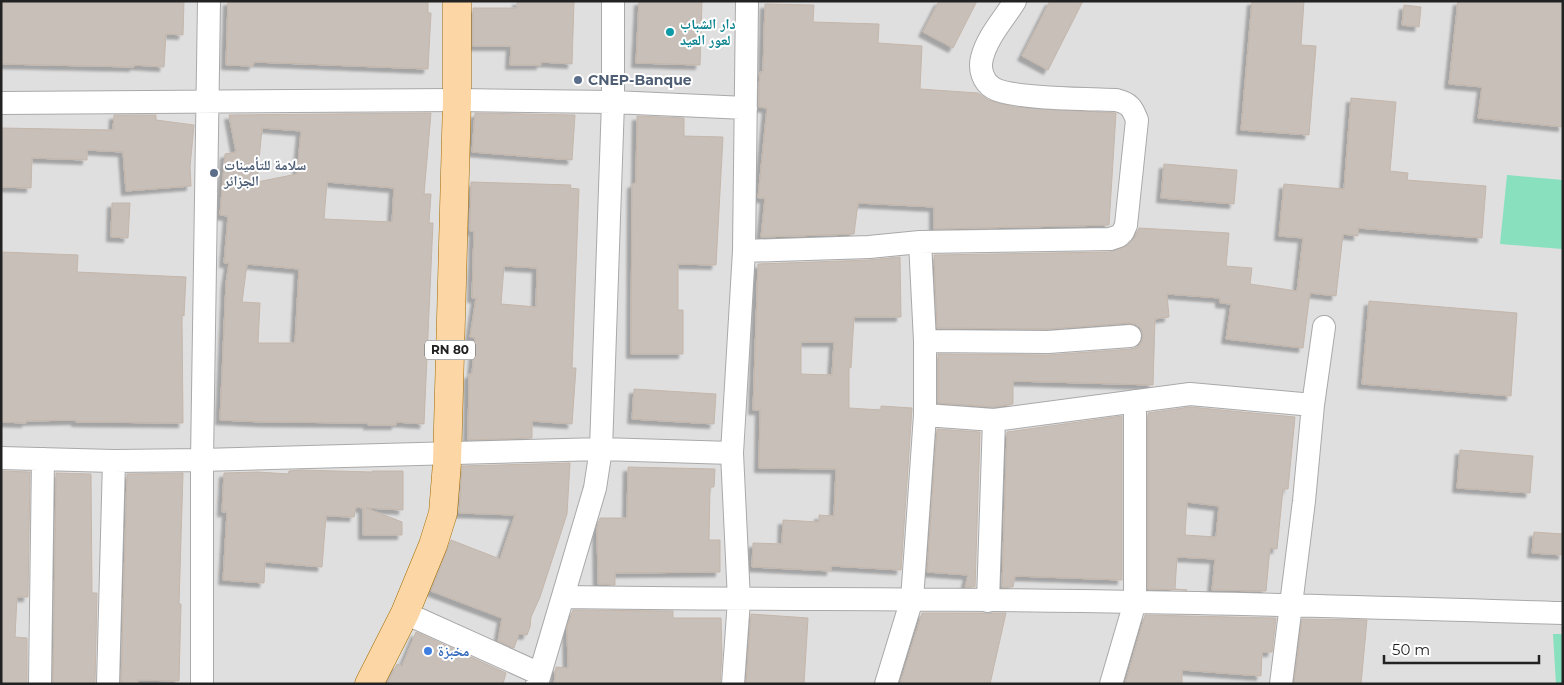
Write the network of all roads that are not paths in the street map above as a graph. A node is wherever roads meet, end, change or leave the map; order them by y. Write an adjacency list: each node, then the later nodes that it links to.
1 (209, 1): 7 (street)
2 (457, 1): 6 (main road, RN 80)
3 (613, 1): 8 (street)
4 (747, 1): 10 (street)
5 (1015, 1): 11 (street)
6 (457, 100): 7 (street); 8 (street); 21 (main road, RN 80)
7 (208, 102): 9 (street); 25 (street)
8 (613, 102): 10 (street); 20 (street)
9 (1, 103)
10 (746, 108): 12 (street)
11 (920, 242): 12 (street); 15 (street)
12 (744, 251): 22 (street)
13 (1324, 327): 17 (street)
14 (1130, 336): 15 (street)
15 (925, 341): 18 (street)
16 (1135, 401): 17 (street); 19 (street); 31 (street)
17 (1313, 405): 32 (street)
18 (924, 415): 19 (street); 28 (street)
19 (994, 420): 30 (street)
20 (601, 449): 21 (street); 22 (street); 27 (street)
21 (448, 452): 25 (street); 33 (main road, RN 80)
22 (732, 453): 29 (street)
23 (1, 458): 24 (street)
24 (43, 459): 26 (street); 36 (street)
25 (202, 460): 26 (street); 38 (street)
26 (114, 461): 37 (street)
27 (563, 597): 29 (street); 35 (street)
28 (912, 599): 29 (street); 30 (street); 41 (street)
29 (739, 600): 40 (street)
30 (988, 601): 31 (street)
31 (1135, 602): 32 (street); 42 (street)
32 (1290, 606): 34 (street); 43 (street)
33 (405, 613): 35 (street); 39 (main road, RN 80)
34 (1563, 613)
35 (539, 679)
36 (40, 684)
37 (108, 684)
38 (202, 684)
39 (369, 684)
40 (733, 684)
41 (886, 684)
42 (1112, 684)
43 (1281, 684)

